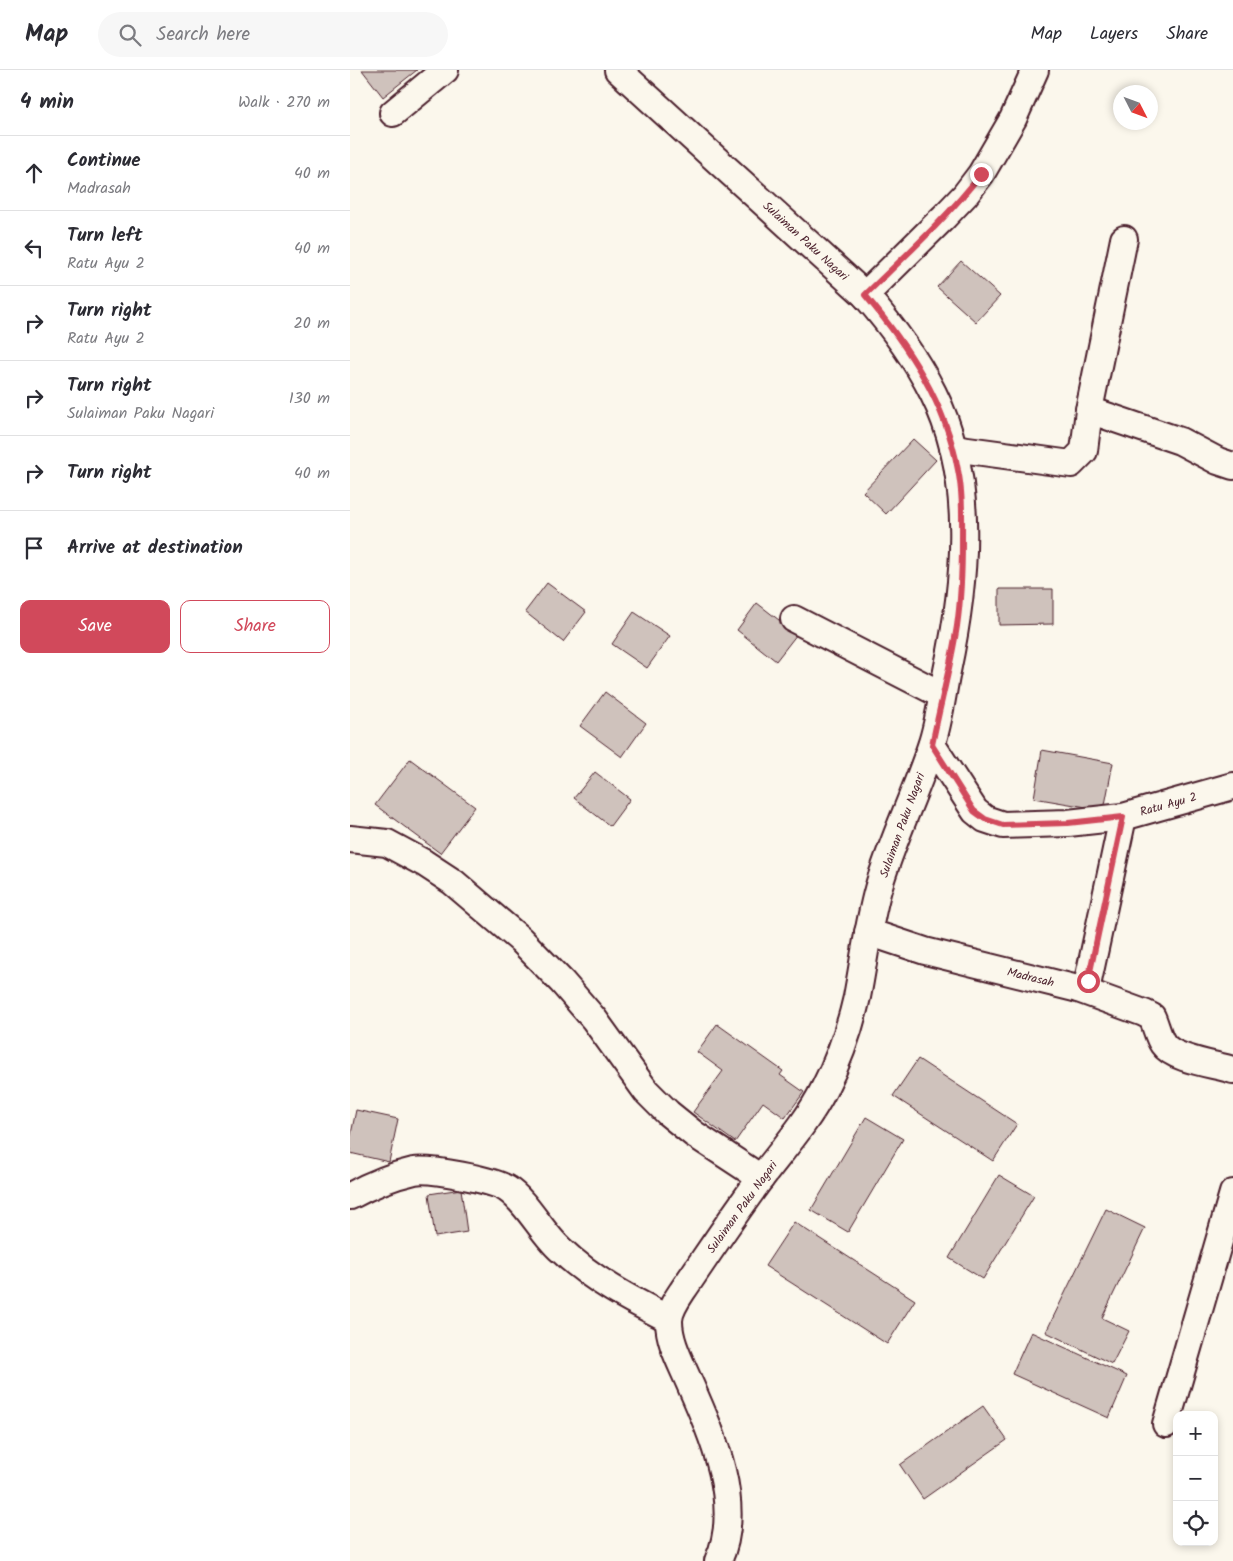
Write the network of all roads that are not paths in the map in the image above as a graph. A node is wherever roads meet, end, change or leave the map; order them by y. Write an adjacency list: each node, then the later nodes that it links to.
1 (445, 70): 4 (street)
2 (618, 70): 6 (street, Sulaiman Paku Nagari)
3 (1035, 70): 6 (street)
4 (393, 113)
5 (1124, 239): 7 (street)
6 (865, 295): 8 (street, Sulaiman Paku Nagari)
7 (1089, 410): 8 (street); 9 (street)
8 (953, 448): 11 (street, Sulaiman Paku Nagari)
9 (1233, 466)
10 (794, 619): 11 (street)
11 (942, 695): 12 (street, Sulaiman Paku Nagari)
12 (932, 745): 14 (street, Ratu Ayu 2); 16 (street, Sulaiman Paku Nagari)
13 (1233, 786): 14 (street, Ratu Ayu 2)
14 (1123, 817): 17 (street)
15 (350, 839): 19 (street)
16 (868, 932): 17 (street, Madrasah); 19 (street, Sulaiman Paku Nagari)
17 (1078, 989): 18 (street, Madrasah)
18 (1233, 1070)
19 (761, 1178): 22 (street, Sulaiman Paku Nagari)
20 (1233, 1193): 23 (street)
21 (350, 1196): 22 (street)
22 (669, 1319): 24 (street)
23 (1166, 1424)
24 (718, 1561)

